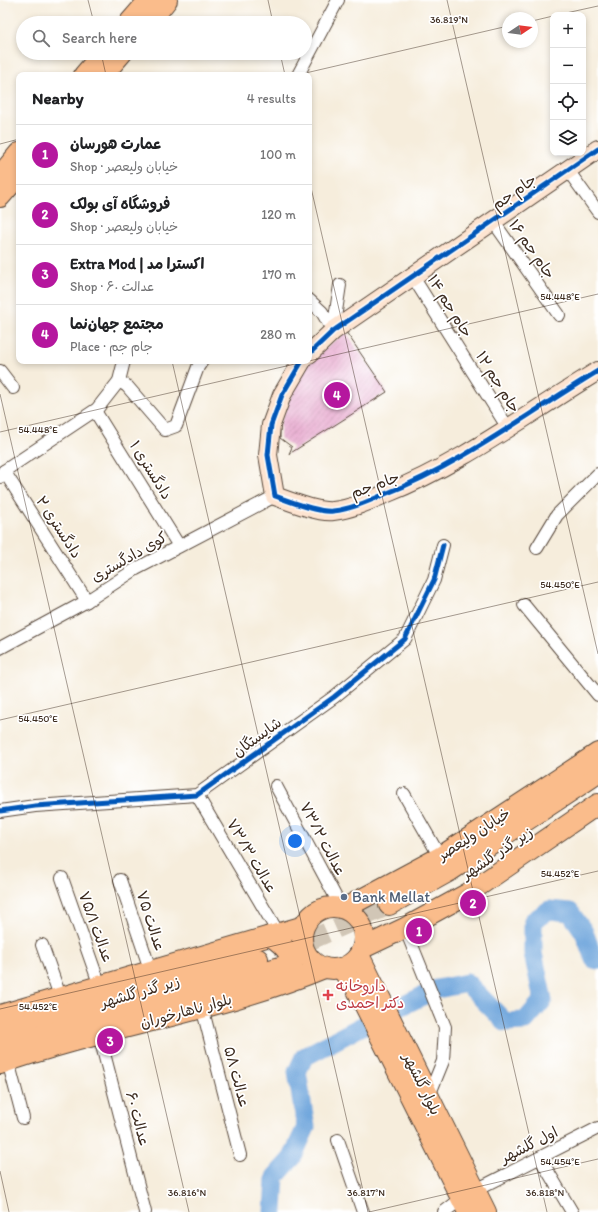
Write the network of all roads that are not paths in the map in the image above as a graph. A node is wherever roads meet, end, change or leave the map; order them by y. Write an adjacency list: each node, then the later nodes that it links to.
1 (149, 0): 4 (main road)
2 (167, 0): 5 (main road)
3 (338, 0): 6 (street)
4 (135, 16)
5 (154, 16)
6 (312, 49)
7 (97, 60): 10 (main road)
8 (116, 60): 11 (main road)
9 (306, 60): 12 (street)
10 (87, 72)
11 (106, 72)
12 (300, 72)
13 (598, 149): 15 (street, جام جم)
14 (16, 156): 16 (main road)
15 (567, 169): 19 (street); 20 (street, جام جم)
16 (0, 176)
17 (16, 179): 18 (main road)
18 (0, 198)
19 (598, 212)
20 (494, 221): 21 (street, جام جم); 24 (street, ۱۶ جام جم)
21 (413, 277): 25 (street, جام جم); 27 (street, ۱۴ جام جم)
22 (340, 285): 25 (street)
23 (312, 303): 25 (street)
24 (559, 315)
25 (333, 331): 26 (street, جام جم)
26 (312, 351)
27 (461, 352): 36 (street, ۱۲ جام جم)
28 (123, 364): 33 (street)
29 (200, 364): 33 (street)
30 (300, 364): 39 (street)
31 (0, 371): 34 (street)
32 (598, 371): 36 (street, جام جم)
33 (119, 381): 35 (street)
34 (13, 388)
35 (95, 411): 37 (street); 41 (street, دادگستری ۱)
36 (508, 428): 39 (street, جام جم)
37 (2, 474): 43 (street, دادگستری ۲)
38 (598, 474): 42 (street)
39 (275, 496): 41 (street, کوی دادگستری)
40 (443, 544): 52 (street, شایستگان)
41 (179, 546): 43 (street, کوی دادگستری)
42 (538, 548)
43 (87, 601): 45 (street, کوی دادگستری)
44 (524, 605): 46 (street)
45 (0, 648)
46 (598, 695)
47 (598, 753): 55 (main road, خیابان ولیعصر)
48 (598, 773): 59 (main road, زیر گذر گلشهر)
49 (276, 786): 58 (street, عدالت ۷۳/۲)
50 (598, 786): 59 (main road, زیر گذر گلشهر)
51 (404, 794): 55 (street)
52 (197, 795): 54 (street); 63 (street, ۷۳/۳ عدالت)
53 (598, 804): 59 (main road, خیابان ولیعصر)
54 (0, 811)
55 (440, 857): 59 (main road, خیابان ولیعصر)
56 (62, 878): 66 (street, ۷۵/۱ عدالت)
57 (120, 880): 65 (street, ۷۵ عدالت)
58 (343, 908): 59 (main road, خیابان ولیعصر); 60 (main road); 62 (main road)
59 (395, 913): 62 (main road, خیابان ولیعصر); 73 (street)
60 (304, 926): 63 (main road, بلوار ناهارخوران); 64 (main road)
61 (42, 945): 67 (street)
62 (361, 952): 64 (main road); 73 (main road, بلوار گلشهر)
63 (281, 954): 64 (main road, بلوار ناهارخوران); 65 (main road, بلوار ناهارخوران); 68 (main road, بلوار ناهارخوران); 70 (main road, زیر گذر گلشهر); 72 (main road, زیر گذر گلشهر)
64 (332, 968): 79 (main road, بلوار گلشهر)
65 (150, 972): 66 (main road, بلوار ناهارخوران)
66 (100, 986): 67 (main road, بلوار ناهارخوران)
67 (60, 996): 69 (main road, بلوار ناهارخوران)
68 (202, 1007): 71 (main road, بلوار ناهارخوران); 77 (street, عدالت ۵۸)
69 (0, 1015)
70 (0, 1031)
71 (99, 1034): 72 (main road, بلوار ناهارخوران); 80 (street, عدالت ۶۰)
72 (3, 1057): 74 (street)
73 (428, 1098): 79 (main road, بلوار گلشهر)
74 (23, 1118)
75 (598, 1128): 78 (street, اول گلشهر)
76 (338, 1140): 81 (street)
77 (240, 1155)
78 (540, 1158): 79 (street, اول گلشهر); 84 (street)
79 (468, 1201): 82 (street, اول گلشهر); 83 (main road, بلوار گلشهر)
80 (145, 1212)
81 (363, 1212)
82 (444, 1212)
83 (486, 1212)
84 (572, 1212)

